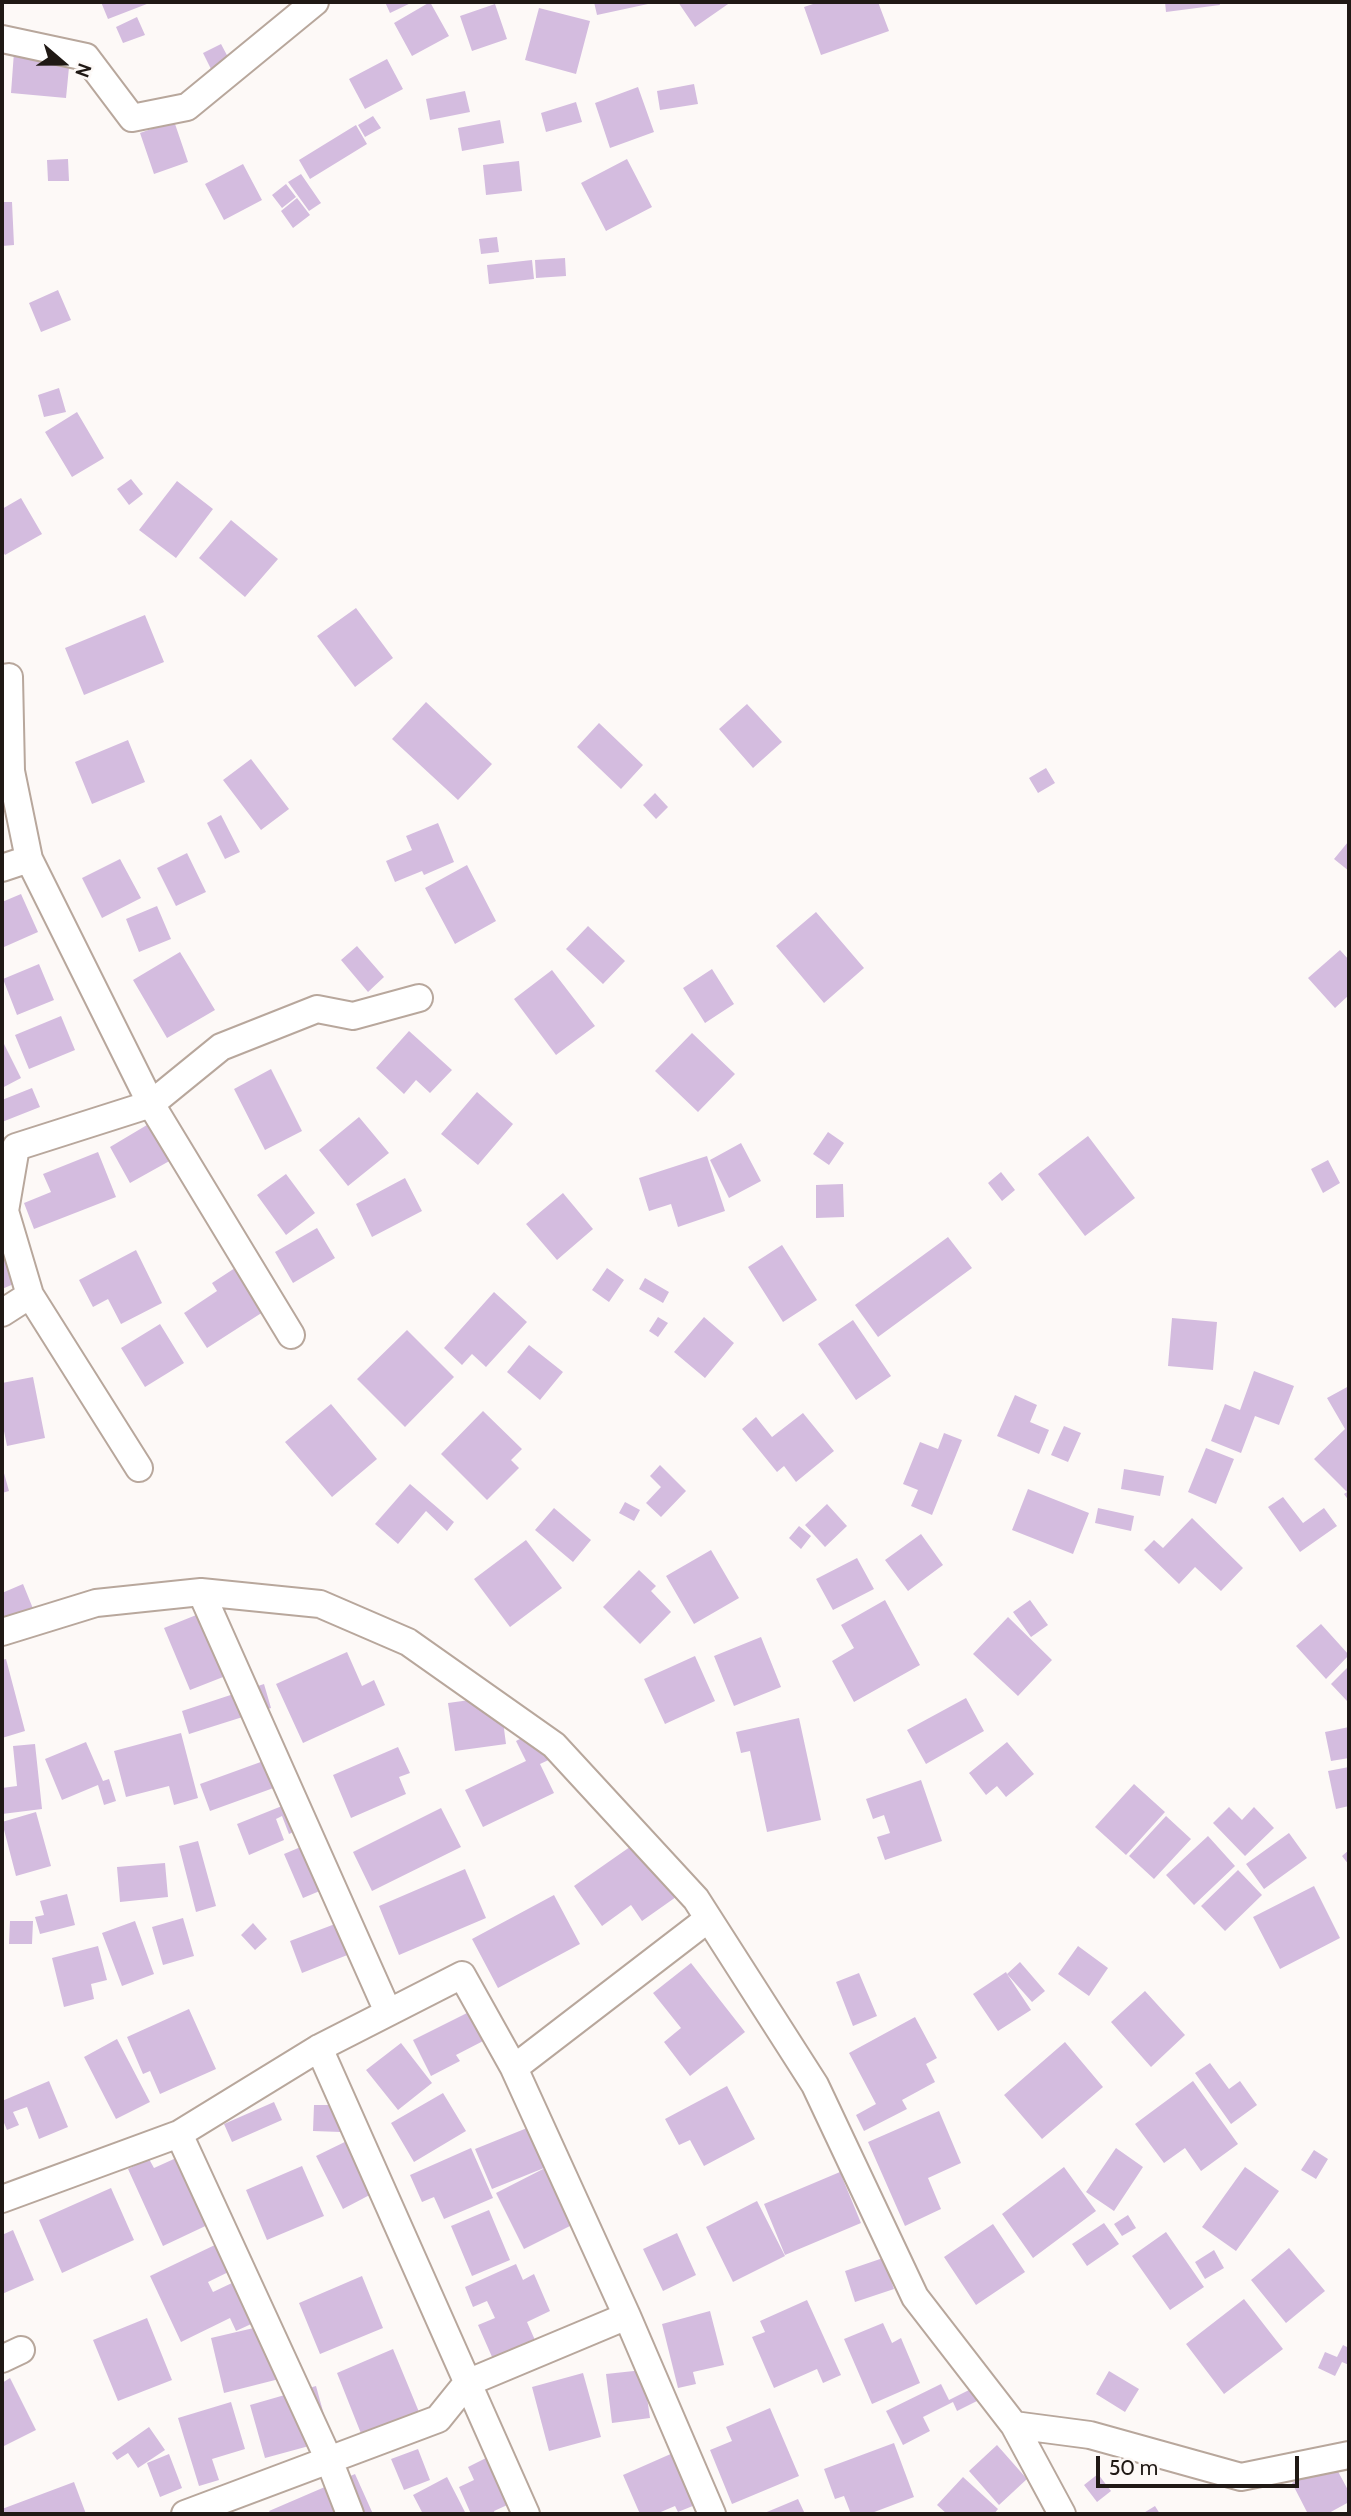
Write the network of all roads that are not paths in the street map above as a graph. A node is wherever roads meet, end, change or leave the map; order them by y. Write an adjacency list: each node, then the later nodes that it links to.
1 (315, 2): 2 (street)
2 (2, 39)
3 (2, 678): 4 (street)
4 (29, 859): 5 (street); 7 (street)
5 (2, 868)
6 (419, 998): 7 (street)
7 (151, 1104): 8 (street); 10 (street)
8 (30, 1294): 9 (street); 11 (street)
9 (2, 1313)
10 (291, 1335)
11 (139, 1468)
12 (201, 1592): 13 (street); 14 (street); 15 (street)
13 (2, 1632)
14 (708, 1919): 17 (street); 22 (street)
15 (388, 2012): 16 (street); 17 (street)
16 (319, 2048): 18 (street); 21 (street)
17 (514, 2068): 20 (street)
18 (179, 2134): 19 (street); 24 (street)
19 (2, 2199)
20 (627, 2316): 21 (street); 28 (street)
21 (467, 2383): 24 (street); 27 (street)
22 (1014, 2425): 23 (street); 29 (street)
23 (1349, 2455)
24 (329, 2460): 25 (street); 26 (street)
25 (185, 2514)
26 (351, 2514)
27 (526, 2514)
28 (712, 2514)
29 (1062, 2514)

